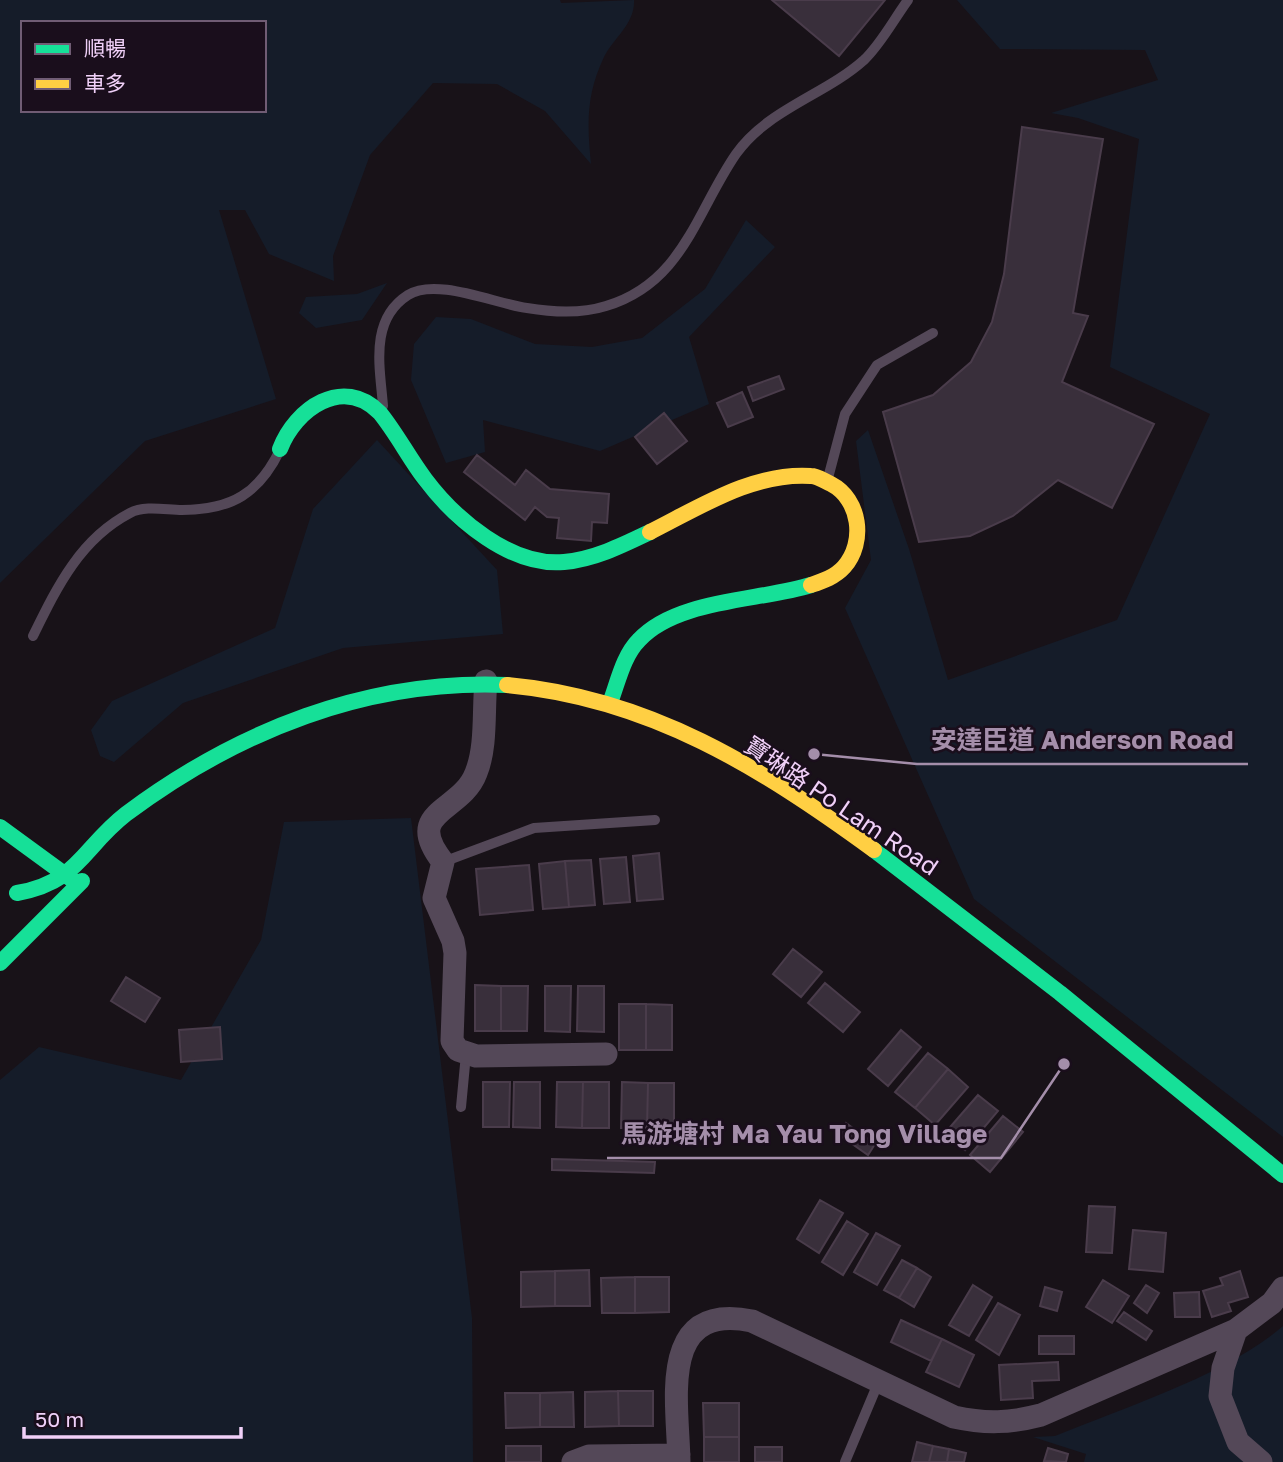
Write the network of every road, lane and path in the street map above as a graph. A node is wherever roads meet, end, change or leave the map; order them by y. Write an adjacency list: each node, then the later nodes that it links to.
1 (908, 0): 3 (lane)
2 (933, 333): 5 (lane)
3 (384, 420): 4 (main road); 5 (main road)
4 (280, 449): 6 (lane)
5 (828, 478): 8 (main road)
6 (33, 636)
7 (486, 681): 8 (main road, 寶琳路 Po Lam Road); 9 (main road, 寶琳路 Po Lam Road); 15 (street)
8 (610, 703): 25 (main road, 寶琳路 Po Lam Road)
9 (147, 800): 10 (main road, 寶琳路 Po Lam Road); 12 (main road); 17 (main road)
10 (106, 805)
11 (655, 820): 15 (lane)
12 (139, 824)
13 (0, 827): 14 (main road)
14 (52, 858): 17 (main road); 19 (main road)
15 (443, 862): 22 (street)
16 (97, 870): 17 (main road)
17 (72, 879): 19 (main road); 21 (main road)
18 (0, 881): 19 (main road)
19 (17, 892): 20 (main road)
20 (6, 908)
21 (0, 963)
22 (466, 1054): 23 (street); 24 (lane)
23 (606, 1054)
24 (461, 1107)
25 (1283, 1175)
26 (1283, 1288): 27 (street)
27 (1236, 1330): 28 (street); 29 (street)
28 (879, 1381): 30 (street); 33 (lane)
29 (1242, 1452): 34 (street)
30 (679, 1458): 31 (street)
31 (613, 1459): 32 (street)
32 (573, 1462)
33 (845, 1462)
34 (1261, 1462)

